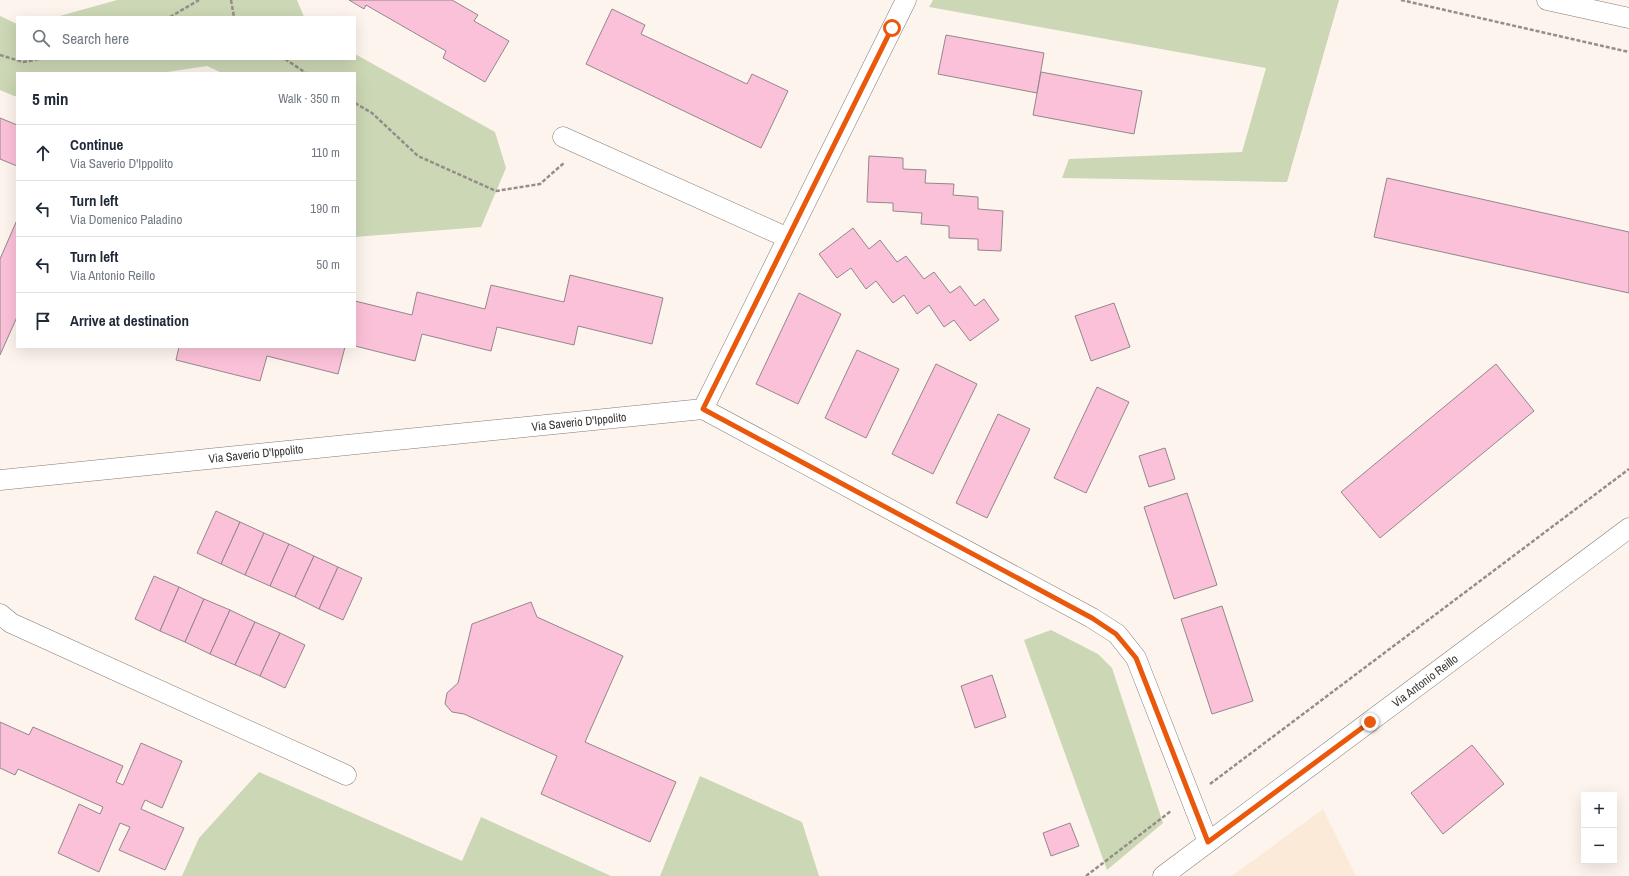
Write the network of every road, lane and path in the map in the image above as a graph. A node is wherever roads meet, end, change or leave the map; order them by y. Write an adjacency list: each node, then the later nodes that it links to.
1 (199, 0): 6 (path)
2 (231, 0): 7 (path)
3 (906, 0): 19 (street)
4 (1401, 0): 9 (path)
5 (1547, 0): 8 (street)
6 (172, 16)
7 (234, 16)
8 (1629, 18)
9 (1629, 52)
10 (0, 55): 12 (path)
11 (16, 60): 13 (path)
12 (16, 60)
13 (34, 60)
14 (286, 60): 15 (path)
15 (304, 72)
16 (356, 104): 18 (path)
17 (563, 137): 18 (street)
18 (583, 146): 19 (street)
19 (788, 238): 20 (street)
20 (703, 409): 22 (street, Via Saverio D'Ippolito); 26 (street)
21 (1629, 469): 26 (path)
22 (0, 480)
23 (1629, 528): 27 (street, Via Antonio Reillo)
24 (0, 614): 25 (street)
25 (346, 775)
26 (1191, 799): 27 (street); 28 (path)
27 (1208, 842): 29 (street, Via Antonio Reillo)
28 (1086, 876)
29 (1163, 876)

